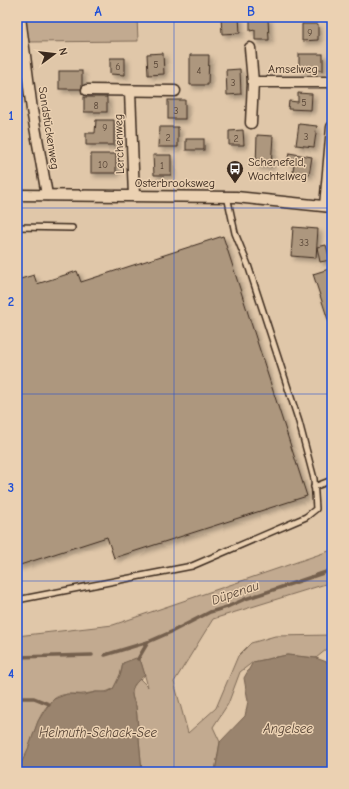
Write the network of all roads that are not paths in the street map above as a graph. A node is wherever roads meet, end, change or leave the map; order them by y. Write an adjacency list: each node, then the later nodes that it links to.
1 (20, 17): 11 (street, Sandstückenweg)
2 (250, 48): 3 (street, Amselweg)
3 (253, 82): 4 (street, Amselweg); 8 (street, Amselweg)
4 (332, 82)
5 (86, 90): 6 (street)
6 (130, 91): 7 (street); 12 (street, Lerchenweg)
7 (175, 91)
8 (251, 123)
9 (332, 127): 14 (street)
10 (17, 195): 11 (street, Osterbrooksweg)
11 (47, 195): 12 (street, Osterbrooksweg)
12 (134, 196): 13 (street, Osterbrooksweg)
13 (227, 196): 14 (street, Osterbrooksweg); 18 (lane)
14 (328, 207)
15 (17, 227): 16 (lane)
16 (72, 228)
17 (332, 480): 18 (lane)
18 (314, 487): 19 (lane)
19 (17, 600)

